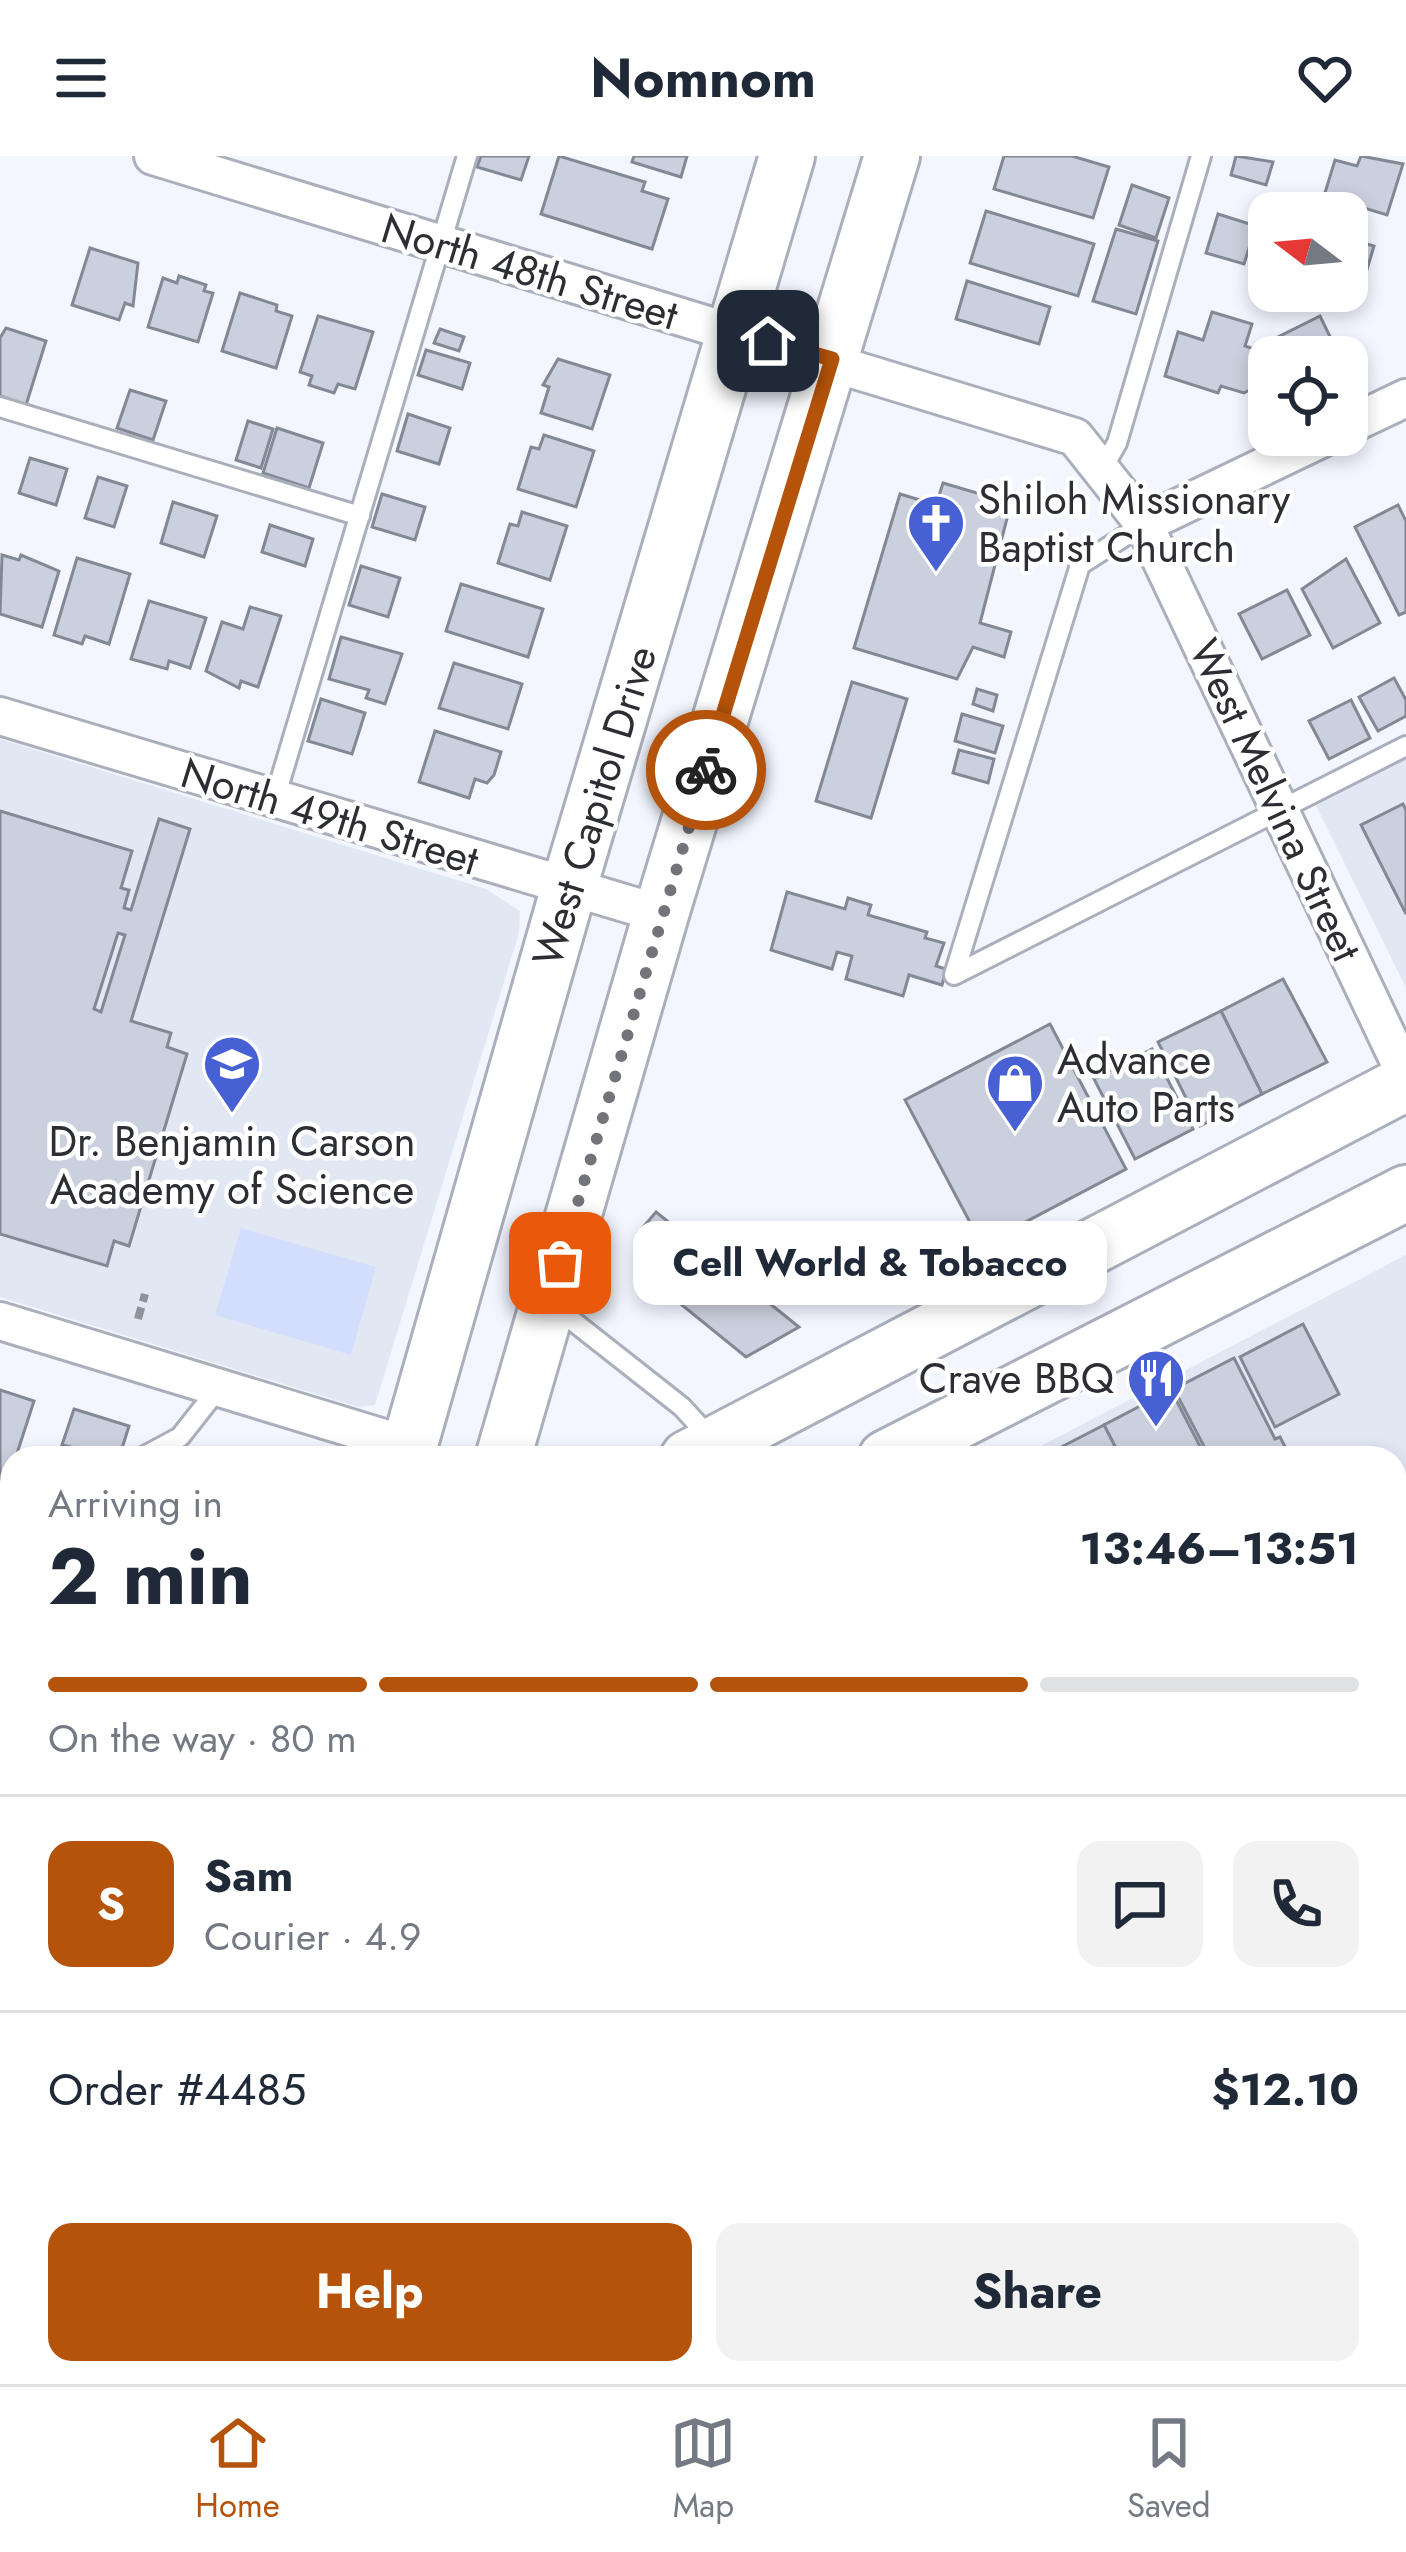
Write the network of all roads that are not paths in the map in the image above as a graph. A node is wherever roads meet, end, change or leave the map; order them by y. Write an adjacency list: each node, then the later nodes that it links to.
1 (153, 156): 6 (street, North 48th Street)
2 (467, 156): 6 (lane)
3 (787, 156): 7 (main road, West Capitol Drive)
4 (892, 156): 8 (main road)
5 (1202, 156): 13 (lane)
6 (442, 245): 7 (street, North 48th Street); 14 (lane)
7 (736, 332): 8 (street, North 48th Street); 20 (main road, West Capitol Drive)
8 (832, 359): 13 (street, North 48th Street); 21 (main road)
9 (1406, 398): 11 (street)
10 (0, 407): 14 (lane)
11 (1368, 416)
12 (1285, 456): 15 (street)
13 (1102, 469): 15 (street, North 48th Street)
14 (360, 516): 18 (lane)
15 (1144, 524): 19 (street, West Melvina Street); 19 (lane)
16 (0, 716): 18 (street, North 49th Street)
17 (1406, 746): 19 (lane)
18 (274, 798): 20 (street, North 49th Street)
19 (1281, 810): 22 (street, West Melvina Street)
20 (569, 887): 21 (street, North 49th Street); 30 (main road, West Capitol Drive)
21 (661, 914): 24 (main road)
22 (1406, 1079): 34 (main road)
23 (1406, 1193): 35 (main road)
24 (549, 1302): 26 (main road); 33 (lane)
25 (0, 1322): 27 (street)
26 (526, 1379): 31 (main road); 32 (main road)
27 (217, 1390): 28 (lane); 29 (street)
28 (163, 1446)
29 (390, 1446)
30 (410, 1446)
31 (506, 1446)
32 (540, 1446)
33 (700, 1446)
34 (711, 1446)
35 (910, 1446)

